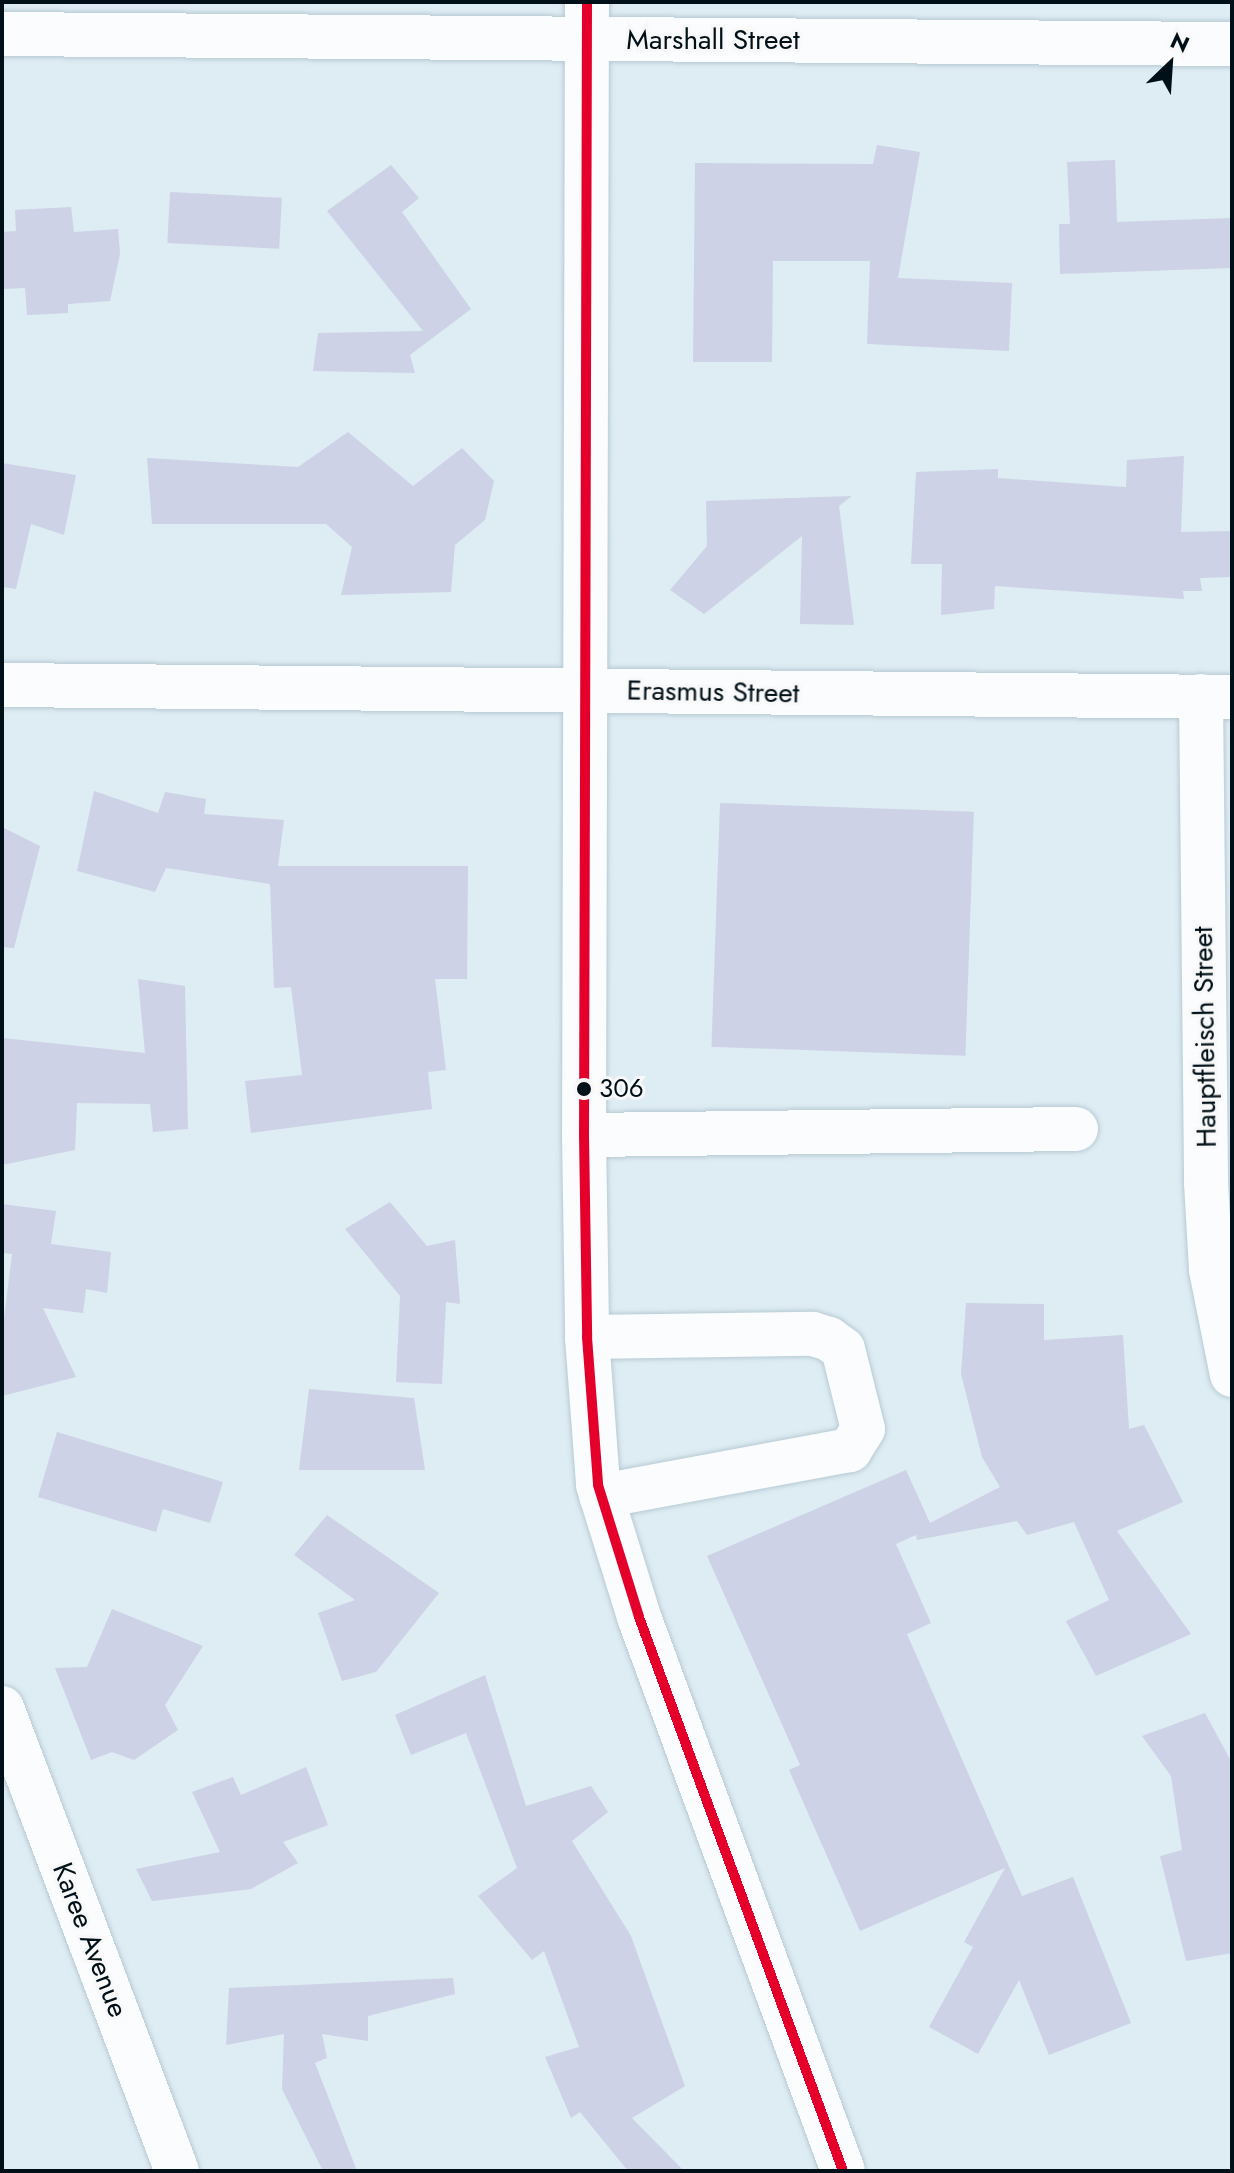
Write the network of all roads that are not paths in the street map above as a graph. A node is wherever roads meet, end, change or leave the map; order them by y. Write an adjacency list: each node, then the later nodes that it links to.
1 (587, 21): 2 (street, Marshall Street); 3 (street, Marshall Street); 5 (street)
2 (2, 34)
3 (1232, 44)
4 (2, 685): 5 (street, Erasmus Street)
5 (585, 690): 6 (street, Erasmus Street); 8 (street)
6 (1216, 696): 10 (street, Hauptfleisch Street)
7 (1076, 1129): 8 (street)
8 (584, 1135): 9 (street)
9 (587, 1337): 11 (street); 11 (street)
10 (1232, 1375)
11 (601, 1496): 14 (street)
12 (2, 1708): 13 (street, Karee Avenue)
13 (177, 2171)
14 (843, 2171)

